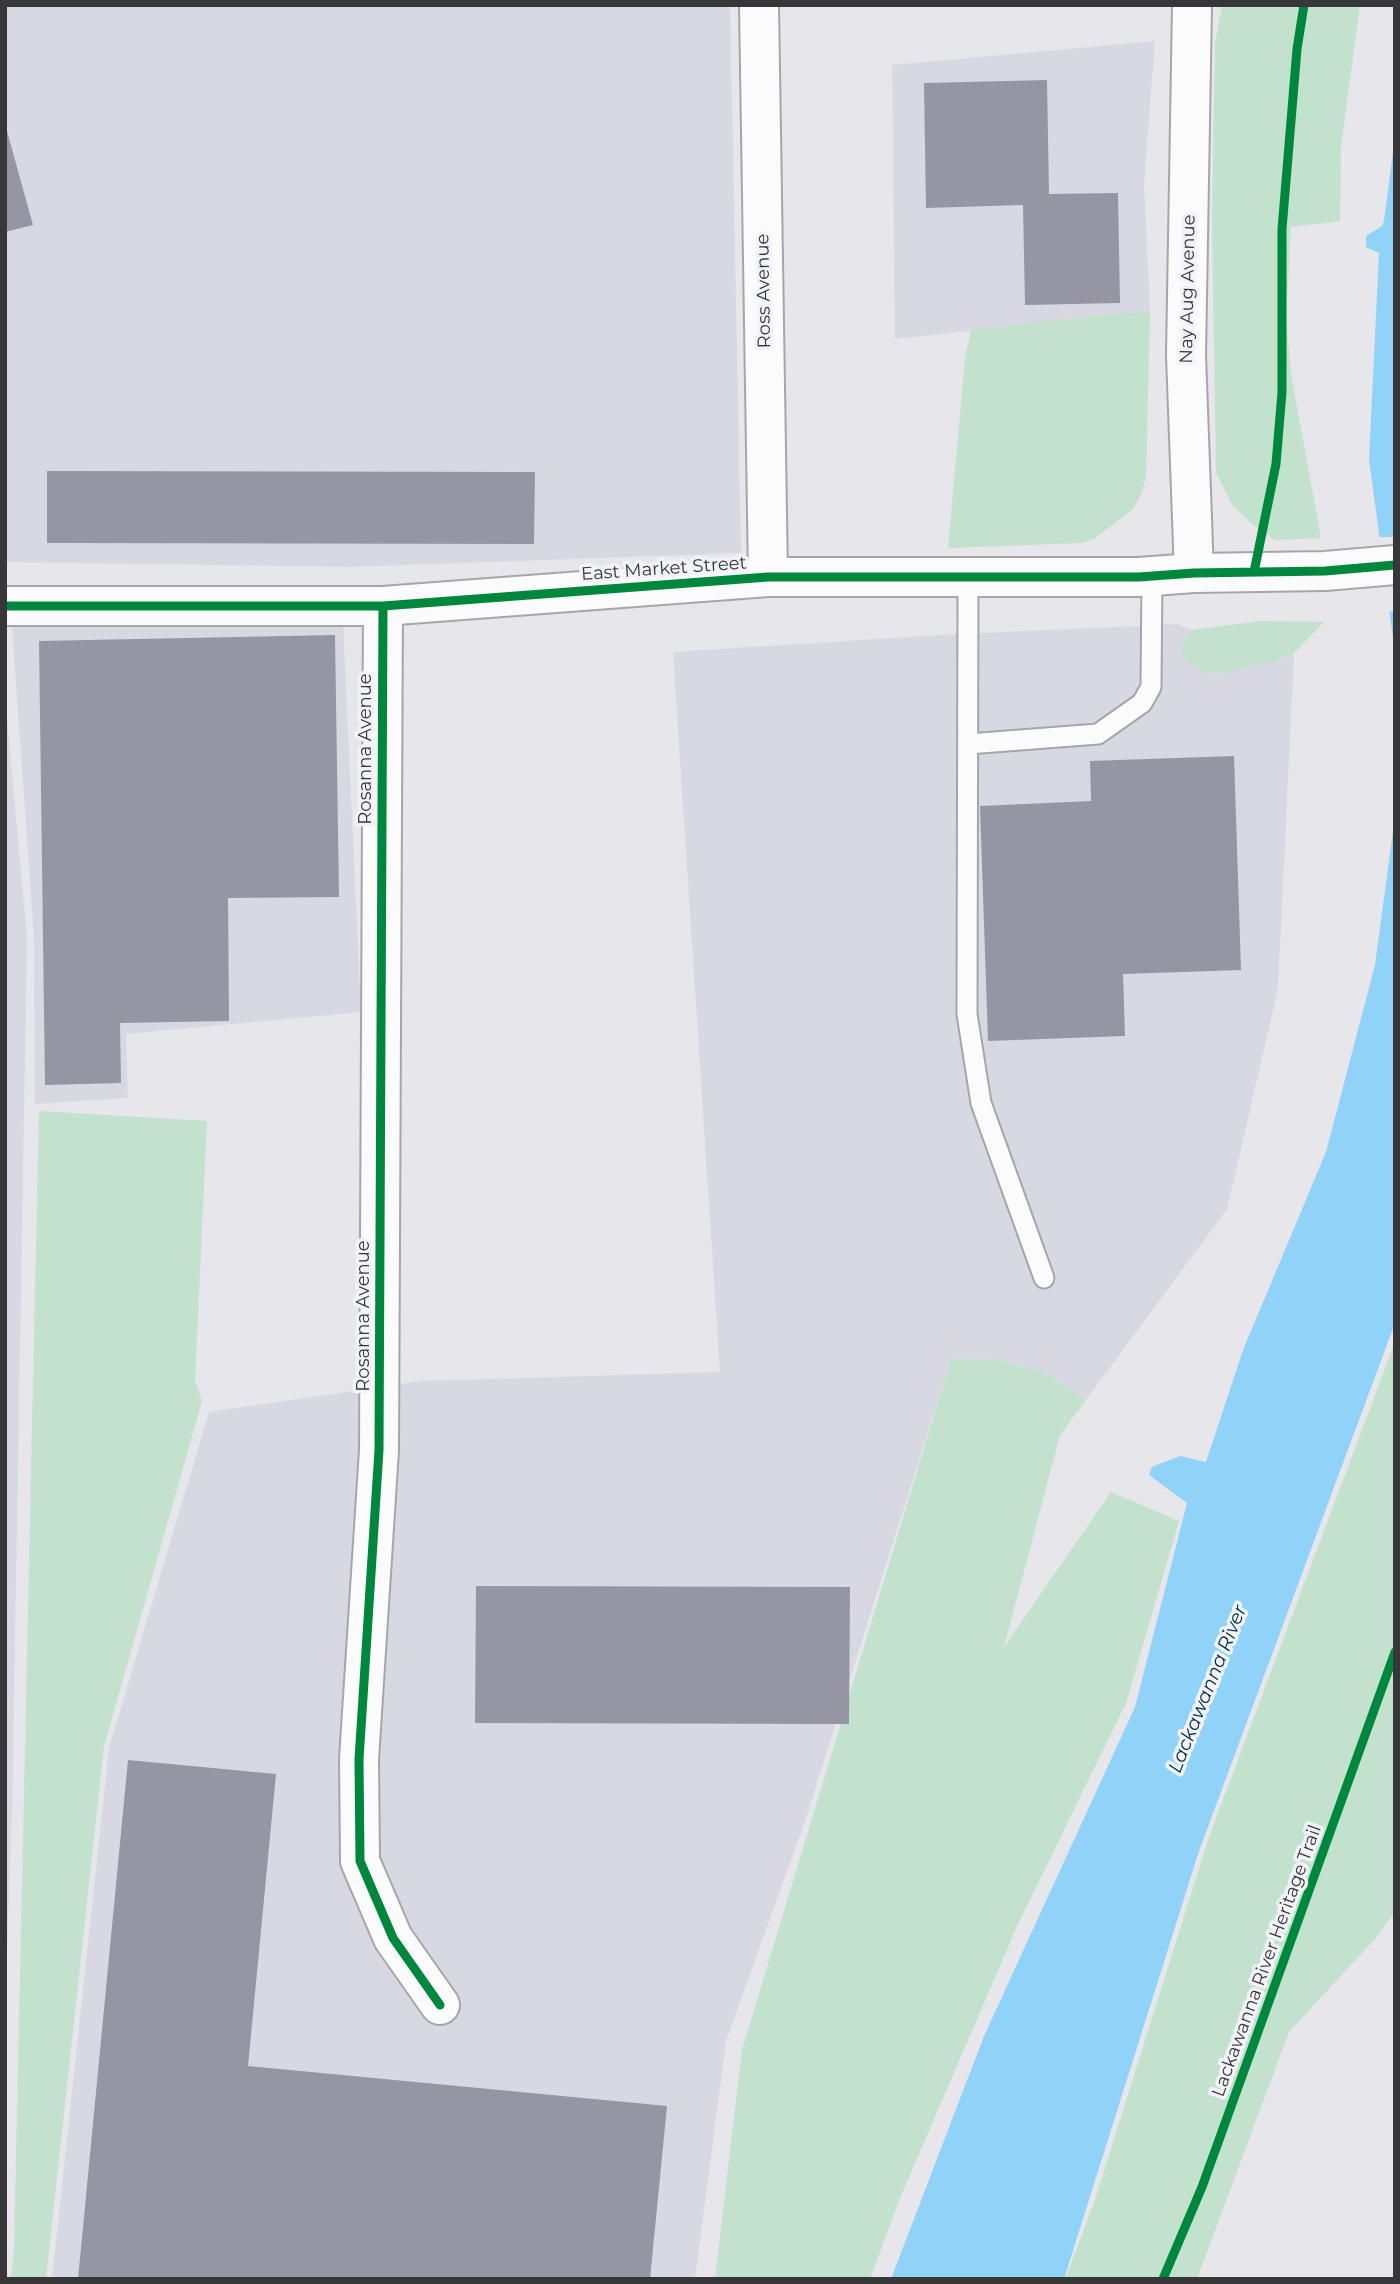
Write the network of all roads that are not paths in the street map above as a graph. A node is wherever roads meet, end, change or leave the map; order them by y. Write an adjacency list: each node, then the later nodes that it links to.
1 (759, 5): 6 (street, Ross Avenue)
2 (1192, 5): 4 (street, Nay Aug Avenue)
3 (1395, 565): 4 (street, East Market Street)
4 (1194, 573): 5 (street, East Market Street)
5 (1152, 576): 7 (street, East Market Street); 10 (lane)
6 (768, 577): 7 (street, East Market Street); 9 (street, East Market Street)
7 (968, 577): 10 (lane)
8 (5, 606): 9 (street, East Market Street)
9 (383, 606): 12 (street, Rosanna Avenue)
10 (968, 744): 11 (lane)
11 (1044, 1279)
12 (440, 2005)

